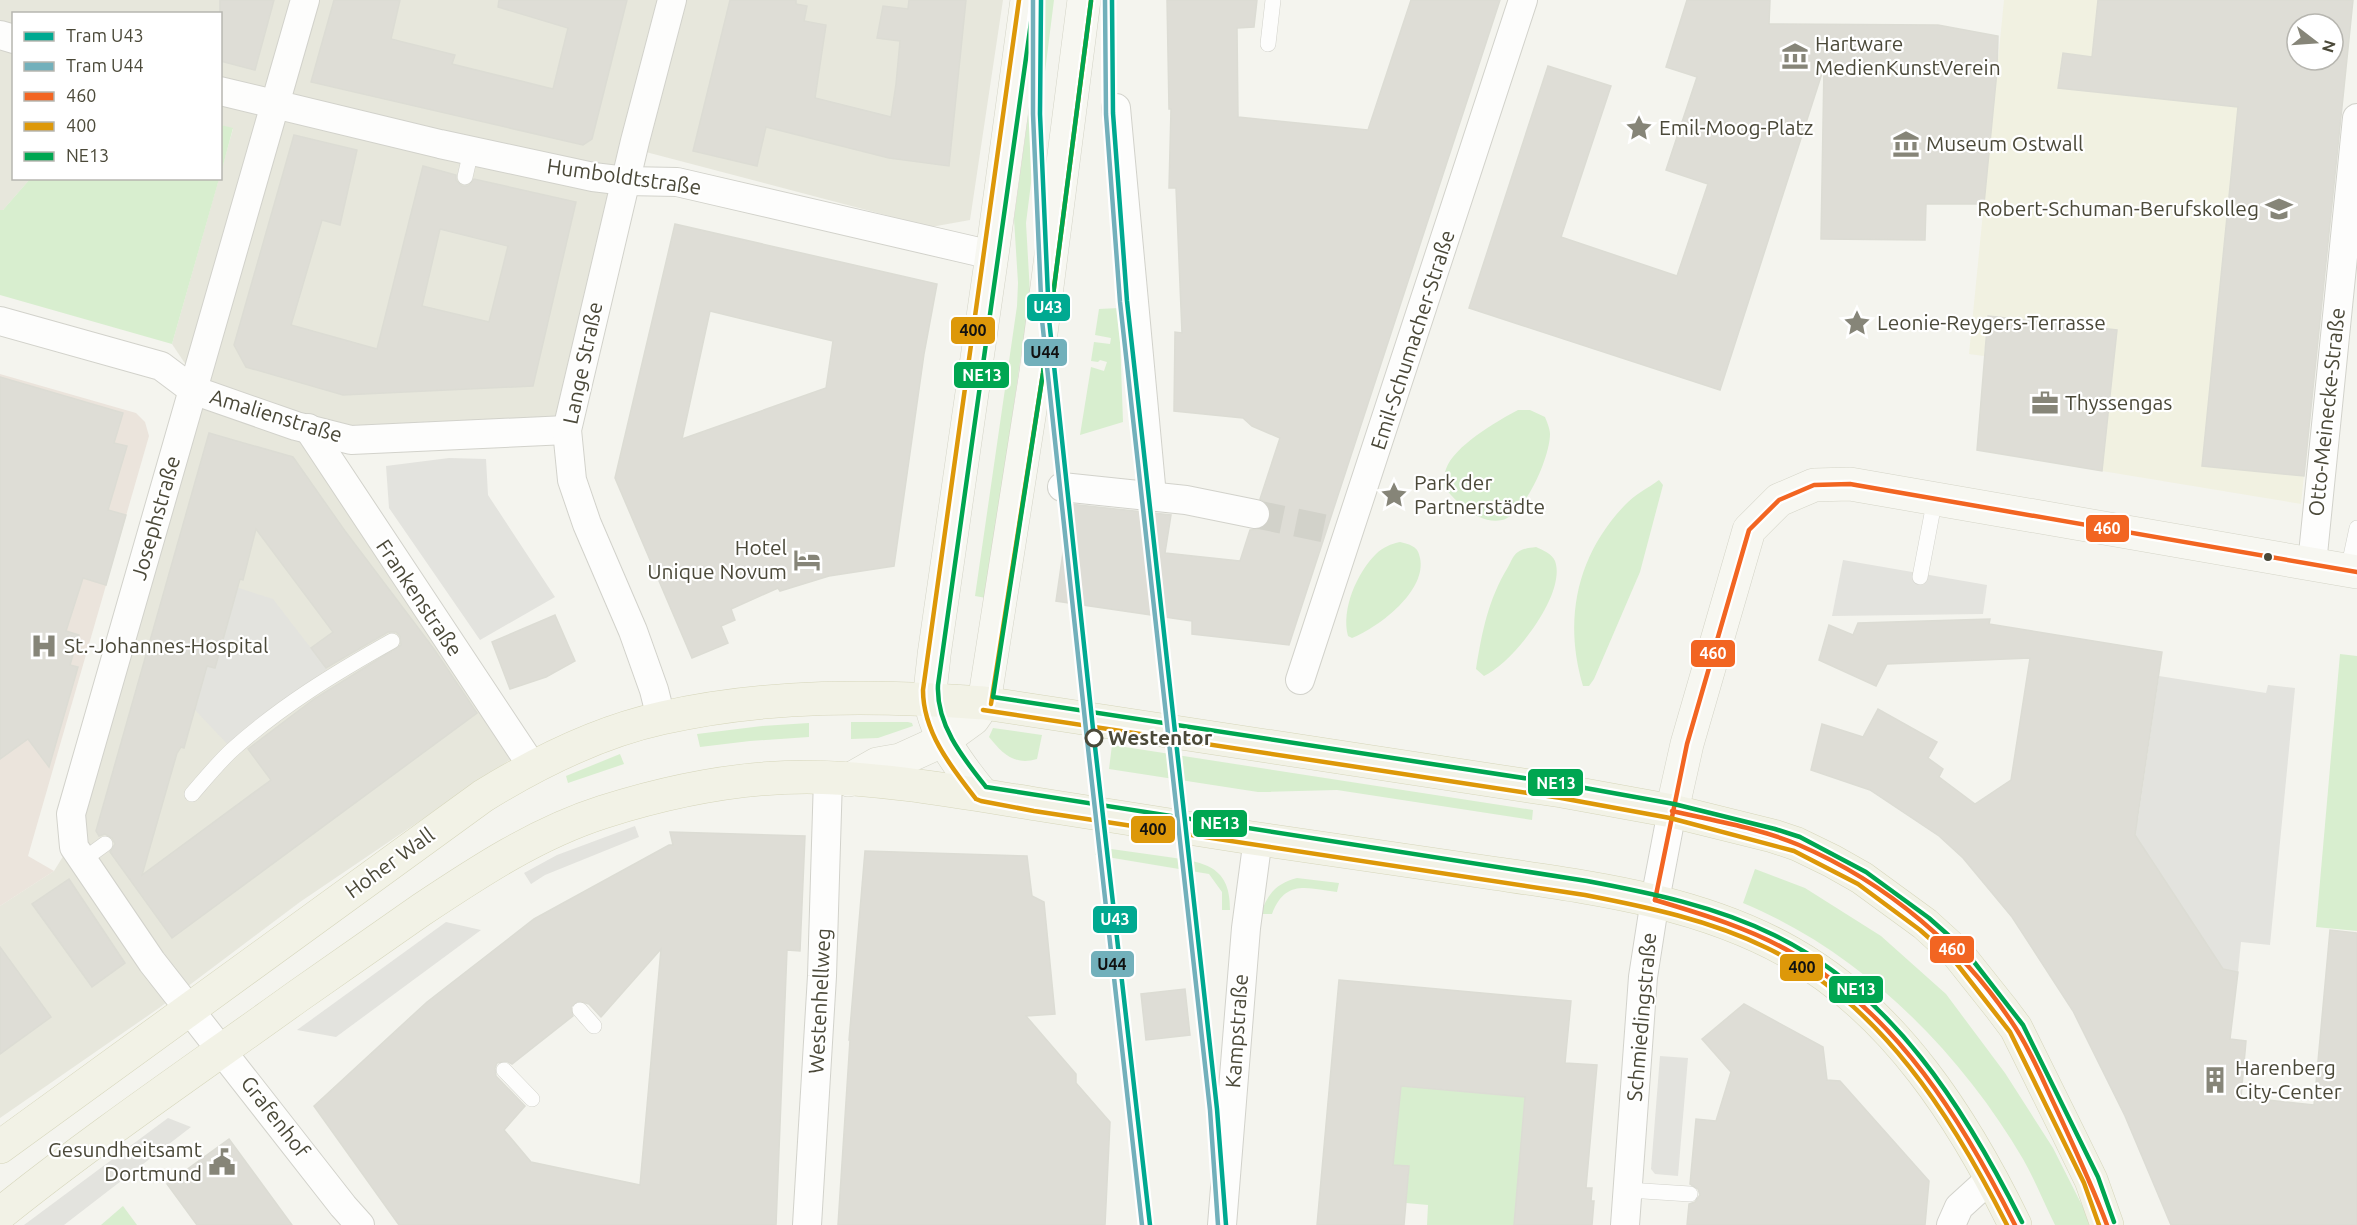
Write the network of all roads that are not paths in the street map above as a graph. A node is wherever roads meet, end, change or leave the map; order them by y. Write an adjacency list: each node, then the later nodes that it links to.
1 (305, 0): 9 (street, Josephstraße)
2 (672, 0): 12 (street, Lange Straße)
3 (1027, 0): 13 (main road)
4 (1084, 0): 29 (main road)
5 (1272, 0): 7 (lane)
6 (1523, 0): 27 (street, Emil-Schumacher-Straße)
7 (1268, 44)
8 (222, 92): 9 (street, Humboldtstraße)
9 (275, 105): 12 (street, Humboldtstraße); 15 (street, Josephstraße)
10 (1116, 108): 19 (street)
11 (2351, 125): 23 (street, Otto-Meinecke-Straße)
12 (626, 181): 13 (street, Humboldtstraße); 17 (street, Lange Straße)
13 (992, 255): 28 (main road)
14 (0, 321): 15 (street, Amalienstraße)
15 (193, 390): 16 (street, Amalienstraße); 39 (street, Josephstraße)
16 (308, 428): 17 (street, Amalienstraße); 32 (street, Frankenstraße)
17 (567, 430): 30 (street, Lange Straße)
18 (1062, 487): 19 (street)
19 (1152, 496): 21 (street)
20 (1935, 498): 23 (main road); 25 (lane); 36 (main road)
21 (1255, 514)
22 (2357, 528): 24 (lane)
23 (2312, 564): 24 (main road)
24 (2352, 571)
25 (1920, 577)
26 (392, 641): 34 (lane)
27 (1300, 680)
28 (931, 699): 29 (main road); 30 (main road, Hoher Wall); 31 (main road)
29 (984, 703): 31 (main road); 36 (main road)
30 (658, 704): 32 (main road, Hoher Wall)
31 (944, 740): 33 (main road); 35 (main road)
32 (532, 766): 39 (main road, Hoher Wall)
33 (838, 779): 35 (main road); 42 (main road); 51 (street, Westenhellweg)
34 (192, 794)
35 (982, 794): 37 (main road)
36 (1672, 811): 38 (street, Schmiedingstraße); 56 (main road)
37 (1258, 838): 38 (main road); 52 (street, Kampstraße)
38 (1655, 900): 46 (main road); 47 (street, Schmiedingstraße)
39 (189, 1009): 42 (street, Grafenhof); 45 (main road, Hoher Wall)
40 (580, 1010): 41 (lane)
41 (594, 1026)
42 (222, 1050): 49 (main road); 50 (street, Grafenhof)
43 (504, 1070): 44 (lane)
44 (532, 1099)
45 (0, 1147)
46 (1992, 1177): 54 (street); 55 (main road)
47 (1628, 1190): 48 (lane); 53 (street, Schmiedingstraße)
48 (1690, 1194)
49 (0, 1214)
50 (360, 1225)
51 (807, 1225)
52 (1222, 1225)
53 (1625, 1225)
54 (1951, 1225)
55 (2015, 1225)
56 (2107, 1225)

